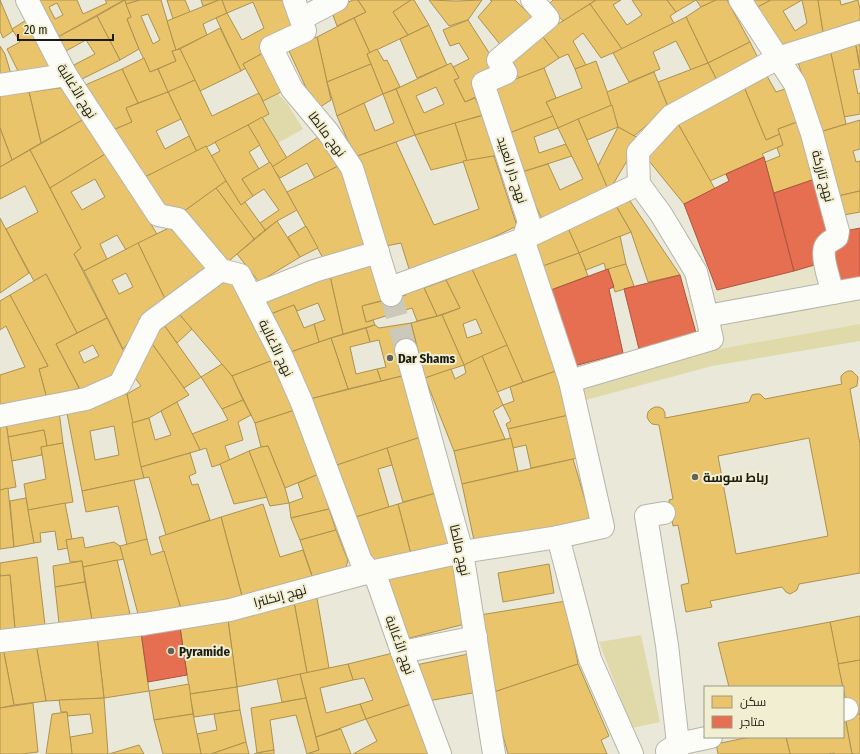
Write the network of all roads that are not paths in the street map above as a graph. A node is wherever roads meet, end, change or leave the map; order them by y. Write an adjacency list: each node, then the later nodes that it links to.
1 (27, 0): 8 (street, نهج الأغالبة)
2 (337, 0): 5 (street)
3 (532, 0): 11 (street, نهج دار العبيد)
4 (740, 0): 7 (street)
5 (298, 9): 12 (street, نهج مالطا)
6 (860, 32): 7 (street)
7 (778, 58): 10 (street); 15 (street, نهج تازركة)
8 (66, 75): 9 (street); 13 (street, نهج الأغالبة)
9 (0, 85)
10 (639, 184): 11 (street); 17 (street)
11 (523, 239): 12 (street, نهج مالطا); 19 (street)
12 (378, 252): 16 (street)
13 (221, 270): 16 (street, نهج الأغالبة); 20 (street)
14 (860, 288): 15 (street)
15 (833, 293): 17 (street)
16 (251, 296): 24 (street, نهج الأغالبة)
17 (707, 316): 19 (street)
18 (406, 350): 23 (street, نهج مالطا)
19 (570, 381): 22 (street, نهج إنكلترا)
20 (0, 416)
21 (664, 513): 29 (street)
22 (558, 537): 23 (street, نهج إنكلترا); 32 (street)
23 (462, 552): 24 (street, نهج إنكلترا); 25 (street, نهج مالطا)
24 (370, 572): 26 (street, نهج إنكلترا); 27 (street, نهج الأغالبة)
25 (476, 637): 27 (street); 31 (street, نهج مالطا)
26 (0, 641)
27 (402, 652): 30 (street, نهج الأغالبة)
28 (708, 738): 29 (street)
29 (673, 751)
30 (440, 754)
31 (494, 754)
32 (632, 754)

